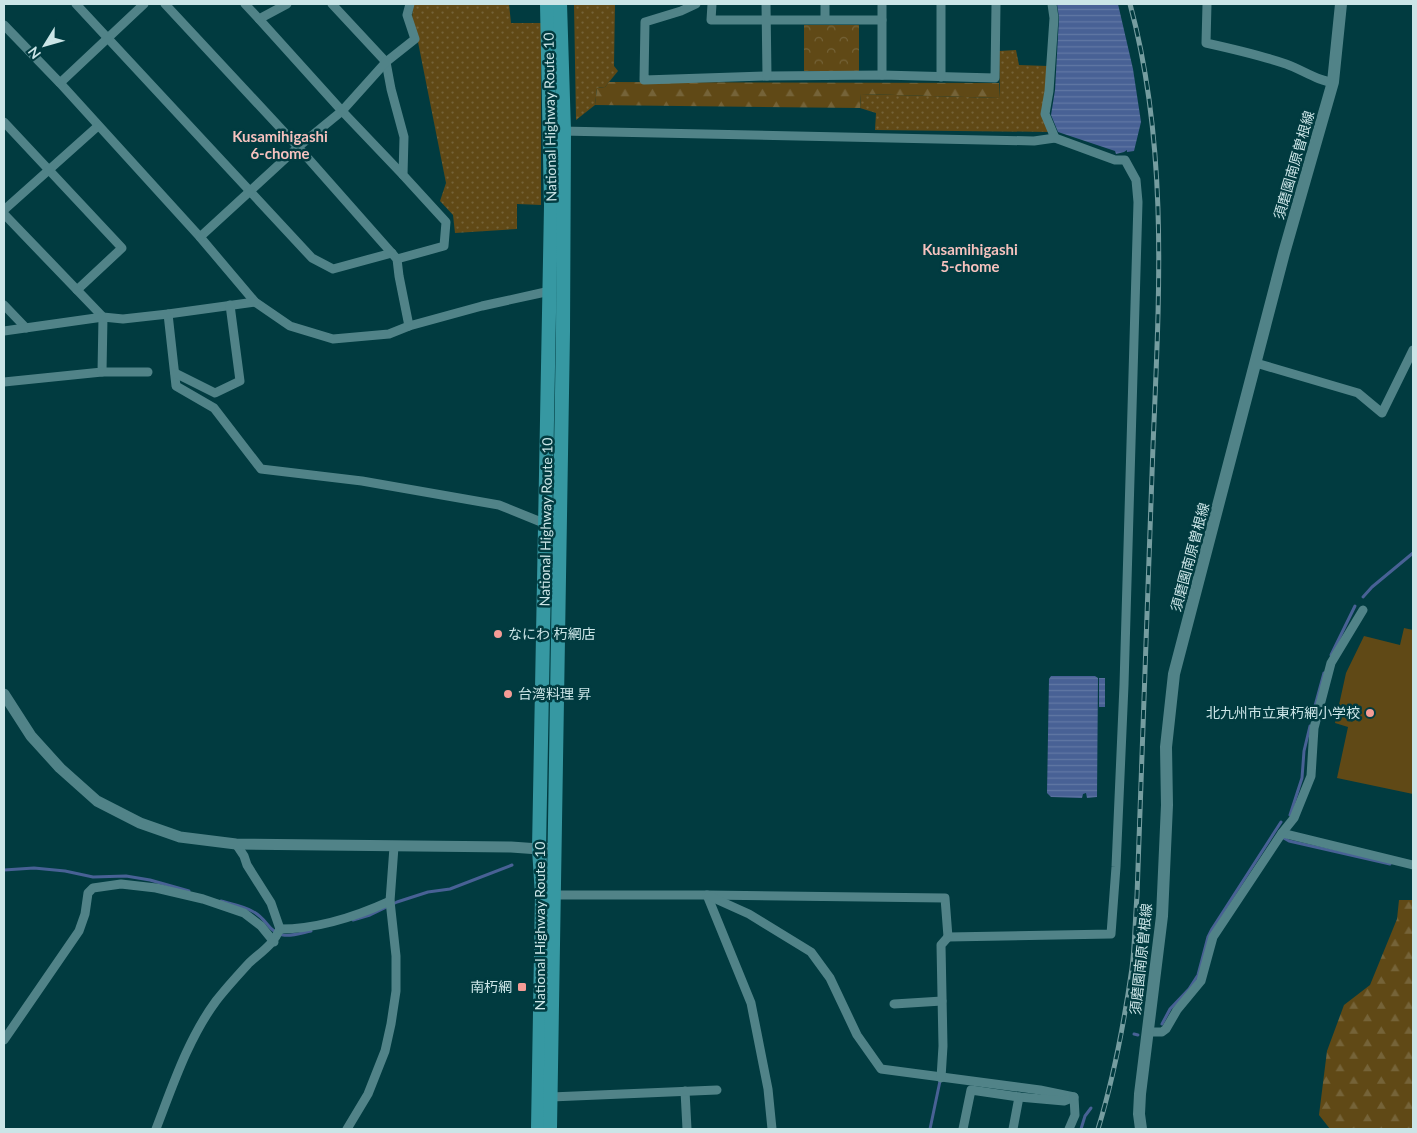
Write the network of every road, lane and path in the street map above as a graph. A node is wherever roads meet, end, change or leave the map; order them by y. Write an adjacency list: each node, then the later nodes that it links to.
1 (76, 4): 25 (street)
2 (144, 4): 25 (street)
3 (165, 4): 37 (street)
4 (245, 4): 20 (street)
5 (287, 4): 20 (street)
6 (332, 4): 26 (street)
7 (410, 4): 26 (street)
8 (547, 4): 35 (highway, National Highway Route 10)
9 (560, 4): 35 (highway, National Highway Route 10)
10 (696, 4): 28 (street)
11 (712, 4): 21 (street)
12 (766, 4): 21 (street)
13 (825, 4): 22 (street)
14 (882, 4): 23 (street)
15 (941, 4): 29 (street)
16 (996, 4): 29 (street)
17 (1052, 4): 36 (street)
18 (1207, 4): 30 (street)
19 (1341, 4): 30 (main road, 須磨園南原曽根線)
20 (259, 19): 32 (street)
21 (766, 19): 22 (street); 28 (street)
22 (825, 19): 23 (street)
23 (882, 20): 27 (street)
24 (4, 25): 31 (street)
25 (107, 38): 31 (street); 40 (street)
26 (386, 62): 32 (street); 39 (street)
27 (882, 75): 28 (street); 29 (street)
28 (767, 76)
29 (941, 77)
30 (1334, 82): 55 (main road, 須磨園南原曽根線)
31 (60, 83): 34 (street)
32 (342, 112): 37 (street); 39 (street)
33 (4, 122): 38 (street)
34 (98, 126): 38 (street); 42 (street)
35 (557, 131): 36 (street); 45 (highway, National Highway Route 10); 66 (highway, National Highway Route 10)
36 (1055, 138): 73 (street)
37 (298, 147): 40 (street); 43 (street)
38 (48, 171): 41 (street); 44 (street)
39 (404, 175): 43 (street)
40 (249, 192): 42 (street); 43 (street)
41 (4, 212): 44 (street)
42 (200, 237): 46 (street)
43 (394, 256): 51 (street)
44 (77, 290): 50 (street)
45 (550, 291): 51 (street); 60 (highway, National Highway Route 10)
46 (255, 302): 48 (street); 51 (street)
47 (4, 304): 52 (street)
48 (230, 305): 49 (street); 58 (street)
49 (168, 314): 50 (street); 58 (street)
50 (103, 317): 52 (street); 56 (street)
51 (409, 326)
52 (26, 328): 53 (street)
53 (4, 331)
54 (1413, 350): 55 (street)
55 (1256, 363): 77 (main road, 須磨園南原曽根線)
56 (102, 372): 57 (street); 59 (street)
57 (148, 372)
58 (175, 374): 60 (street)
59 (4, 382)
60 (546, 524): 67 (highway, National Highway Route 10)
61 (1363, 610): 63 (street)
62 (4, 694): 64 (street)
63 (1282, 833): 68 (street); 77 (street)
64 (236, 844): 65 (street); 72 (street)
65 (394, 847): 67 (street); 71 (street)
66 (554, 848): 67 (street); 69 (highway, National Highway Route 10)
67 (540, 849): 69 (highway, National Highway Route 10)
68 (1413, 864)
69 (548, 895): 70 (street); 82 (highway, National Highway Route 10); 87 (highway, National Highway Route 10)
70 (707, 895): 73 (street); 79 (street); 90 (street)
71 (390, 901): 72 (street); 86 (street)
72 (280, 929): 74 (street)
73 (948, 937): 75 (street)
74 (274, 942): 78 (street); 85 (street)
75 (942, 1001): 76 (street); 79 (street)
76 (894, 1004)
77 (1148, 1030): 94 (main road, 須磨園南原曽根線)
78 (4, 1040)
79 (941, 1078): 84 (street)
80 (717, 1090): 81 (street)
81 (685, 1091): 82 (street); 89 (street)
82 (550, 1097): 88 (highway, National Highway Route 10)
83 (1019, 1097): 84 (street); 91 (street); 92 (street)
84 (1074, 1098): 93 (street)
85 (156, 1129)
86 (347, 1129)
87 (538, 1129)
88 (550, 1129)
89 (687, 1129)
90 (772, 1129)
91 (963, 1129)
92 (1013, 1129)
93 (1069, 1129)
94 (1141, 1129)

